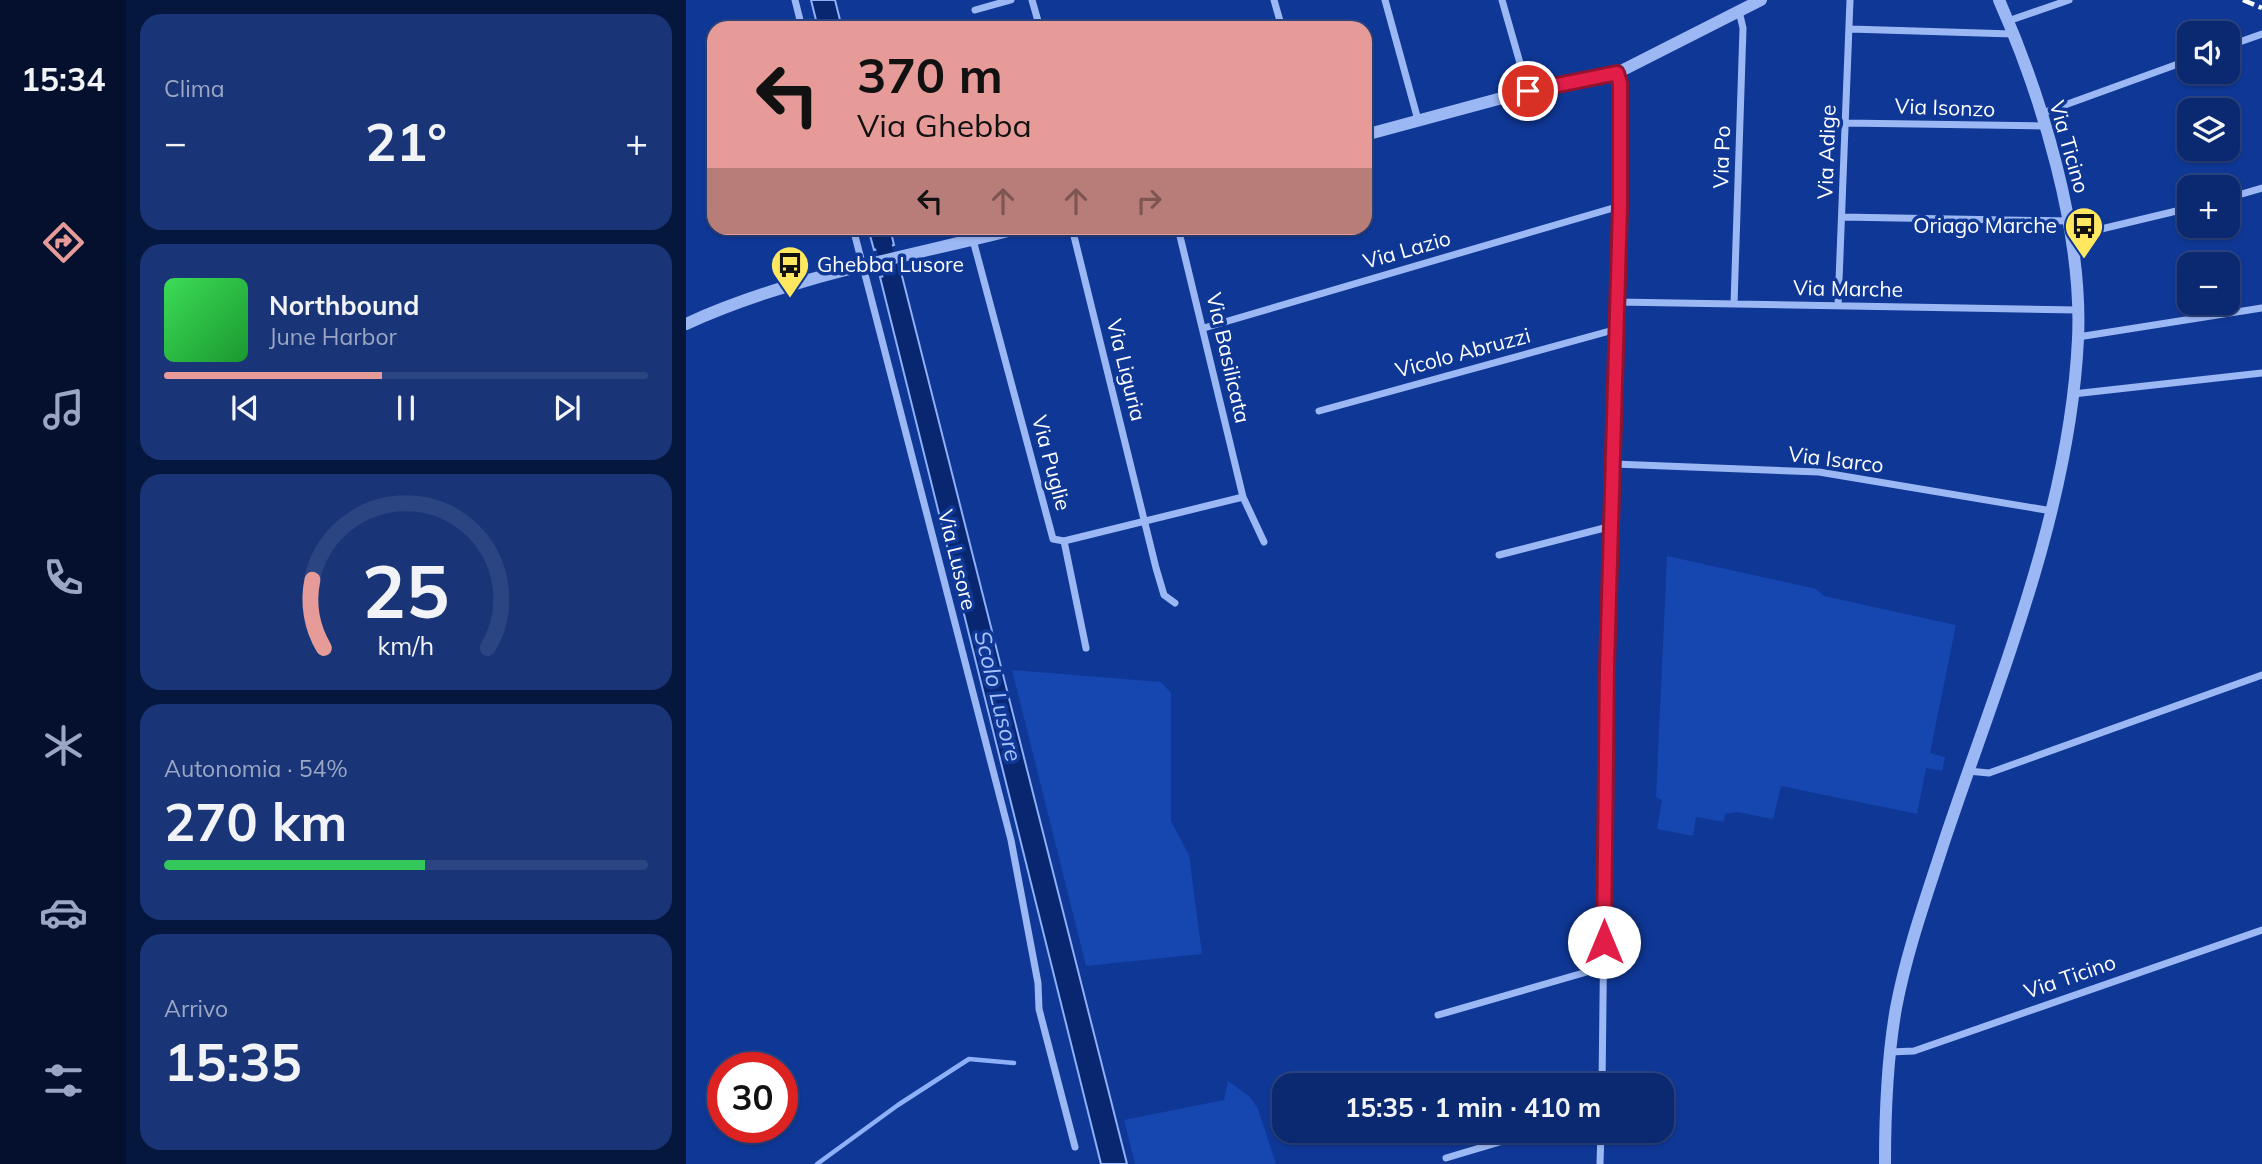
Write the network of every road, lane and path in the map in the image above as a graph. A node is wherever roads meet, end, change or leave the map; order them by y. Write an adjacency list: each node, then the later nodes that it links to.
1 (795, 0): 13 (street)
2 (1011, 0): 11 (street)
3 (1032, 0): 14 (street)
4 (1274, 0): 15 (street)
5 (1385, 0): 24 (street)
6 (1502, 0): 23 (street)
7 (1761, 0): 12 (street)
8 (1850, 0): 17 (street, Via Adige)
9 (1999, 0): 16 (street, Via Ticino)
10 (2068, 0): 16 (street)
11 (975, 10)
12 (1739, 11): 22 (street); 42 (street, Via Po)
13 (800, 21)
14 (1038, 21)
15 (1280, 21)
16 (2008, 21): 18 (street, Via Ticino)
17 (1850, 29): 18 (street); 26 (street, Via Adige)
18 (2013, 34): 25 (street, Via Ticino)
19 (2262, 34): 20 (street)
20 (2240, 42)
21 (2177, 65): 25 (street)
22 (1617, 73): 23 (street); 30 (street)
23 (1528, 91): 24 (street)
24 (1418, 120): 27 (street)
25 (2041, 120): 26 (street, Via Isonzo); 33 (street, Via Ticino)
26 (1845, 123): 32 (street, Via Adige)
27 (1372, 133)
28 (2262, 188): 29 (street)
29 (2240, 194)
30 (1620, 206): 41 (street); 47 (street, Via Lazio)
31 (2177, 211): 38 (street)
32 (1842, 217): 33 (street); 43 (street, Via Adige)
33 (2070, 221): 38 (street, Via Ticino)
34 (855, 235): 40 (street, Via Lusore)
35 (993, 235): 39 (street)
36 (1074, 235): 56 (street, Via Liguria)
37 (1180, 235): 47 (street, Via Basilicata)
38 (2072, 236): 45 (street, Via Ticino)
39 (974, 240): 40 (street); 58 (street, Via Puglie)
40 (866, 267): 46 (street); 72 (street, Via Lusore)
41 (1617, 303): 42 (street, Via Marche); 48 (street)
42 (1734, 304): 43 (street, Via Marche)
43 (1838, 306): 45 (street, Via Marche)
44 (2262, 308): 49 (street)
45 (2077, 310): 49 (street, Via Ticino)
46 (686, 324)
47 (1204, 328): 54 (street, Via Basilicata)
48 (1617, 329): 52 (street, Vicolo Abruzzi); 53 (street)
49 (2078, 337): 51 (street, Via Ticino)
50 (2262, 373): 51 (street)
51 (2073, 394): 55 (street, Via Ticino)
52 (1319, 411)
53 (1614, 464): 55 (street, Via Isarco); 57 (street)
54 (1243, 497): 56 (street, Via Puglie); 59 (street)
55 (2052, 511): 64 (street, Via Ticino)
56 (1146, 520): 58 (street, Via Puglie); 61 (street, Via Liguria)
57 (1612, 526): 60 (street); 66 (street)
58 (1064, 541): 62 (street)
59 (1264, 542)
60 (1499, 555)
61 (1175, 603)
62 (1086, 648)
63 (2262, 675): 64 (street)
64 (1968, 771): 68 (street, Via Ticino)
65 (2262, 930): 68 (street, Via Ticino)
66 (1604, 967): 67 (street); 69 (street)
67 (1438, 1015)
68 (1890, 1052): 75 (street, Via Ticino)
69 (1602, 1073)
70 (1495, 1143): 73 (street)
71 (1601, 1143): 74 (street)
72 (1075, 1147)
73 (1446, 1157)
74 (1600, 1164)
75 (1885, 1164)

